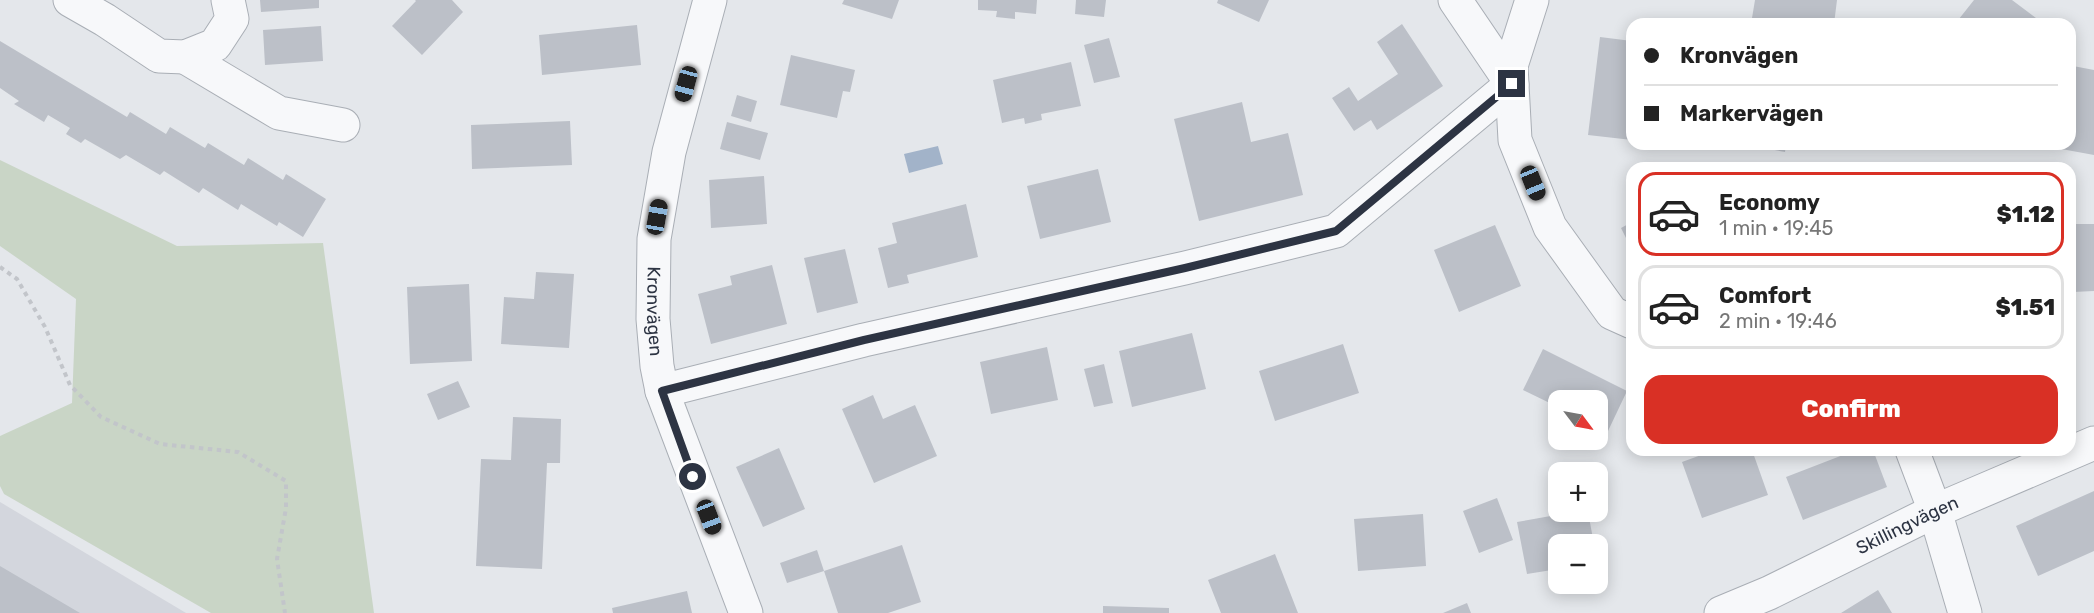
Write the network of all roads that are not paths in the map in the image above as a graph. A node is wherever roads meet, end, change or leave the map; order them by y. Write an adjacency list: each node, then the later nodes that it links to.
1 (70, 0): 6 (street)
2 (228, 0): 6 (street)
3 (710, 0): 10 (street, Kronvägen)
4 (1455, 0): 7 (street)
5 (1532, 0): 7 (street)
6 (186, 57): 8 (street)
7 (1512, 84): 9 (street); 10 (street)
8 (343, 124)
9 (1626, 319)
10 (662, 391): 16 (street, Kronvägen)
11 (2094, 444): 12 (street, Skillingvägen)
12 (2076, 452)
13 (1914, 456): 15 (street)
14 (2066, 456): 15 (street, Skillingvägen)
15 (1935, 511): 17 (street, Skillingvägen); 18 (street)
16 (746, 613)
17 (1721, 613)
18 (1965, 613)

